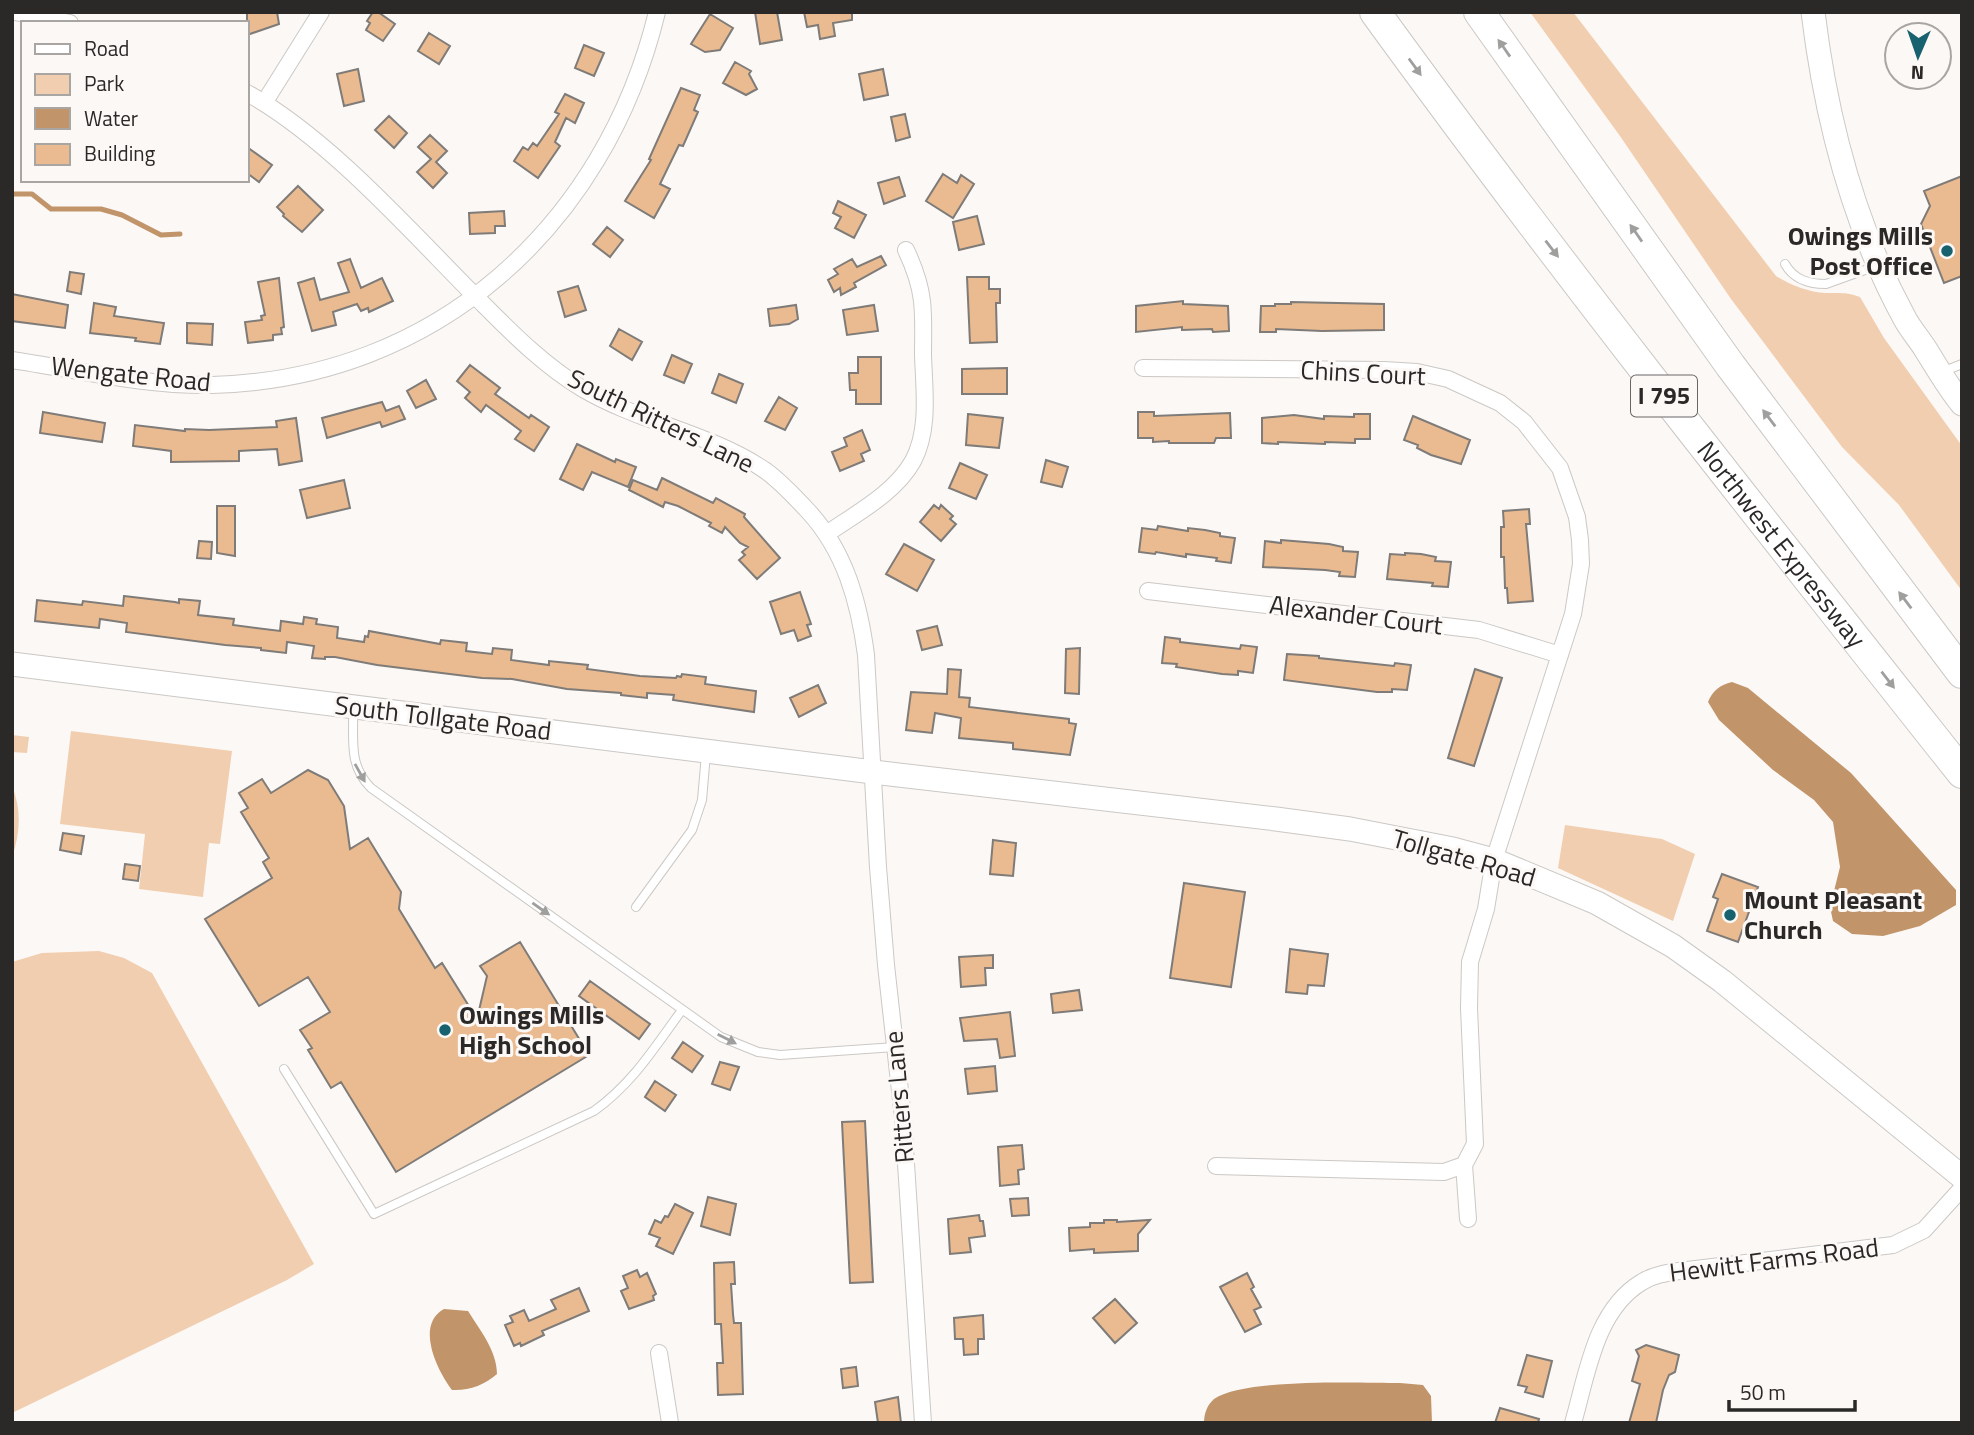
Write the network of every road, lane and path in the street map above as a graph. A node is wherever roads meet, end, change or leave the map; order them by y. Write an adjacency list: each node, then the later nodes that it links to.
1 (15, 12): 7 (street)
2 (321, 12): 9 (street)
3 (657, 12): 13 (street, Wengate Road)
4 (1375, 12): 27 (highway, Northwest Expressway / I 795, one-way to 27)
5 (1479, 12): 23 (highway, I 795, one-way to 5)
6 (1813, 12): 12 (street)
7 (59, 21)
8 (248, 94): 9 (street, South Ritters Lane)
9 (264, 103): 13 (street, South Ritters Lane)
10 (906, 250): 19 (street)
11 (1785, 264): 12 (lane)
12 (1879, 265): 17 (street)
13 (476, 296): 14 (street, Wengate Road); 19 (street, South Ritters Lane)
14 (12, 360)
15 (1962, 364): 17 (lane)
16 (1143, 368): 21 (street, Chins Court)
17 (1939, 373): 18 (street)
18 (1962, 404)
19 (828, 533): 26 (street, South Ritters Lane)
20 (1147, 591): 21 (street, Alexander Court)
21 (1560, 655): 28 (street, Chins Court)
22 (12, 664): 24 (street, South Tollgate Road)
23 (1962, 673)
24 (353, 707): 25 (street, South Tollgate Road); 30 (lane, one-way to 30)
25 (706, 751): 26 (street, South Tollgate Road); 29 (lane)
26 (873, 772): 28 (street, Tollgate Road); 31 (street, Ritters Lane)
27 (1962, 774)
28 (1494, 860): 33 (street, Chins Court); 35 (street, Tollgate Road)
29 (636, 908)
30 (682, 1010): 31 (lane, one-way to 31); 32 (lane)
31 (895, 1047): 40 (street, Ritters Lane)
32 (284, 1069)
33 (1464, 1165): 34 (street); 37 (street)
34 (1216, 1166)
35 (1962, 1177)
36 (1962, 1188): 41 (street, Hewitt Farms Road)
37 (1468, 1219)
38 (659, 1353): 39 (street)
39 (670, 1423)
40 (923, 1423)
41 (1573, 1423)

